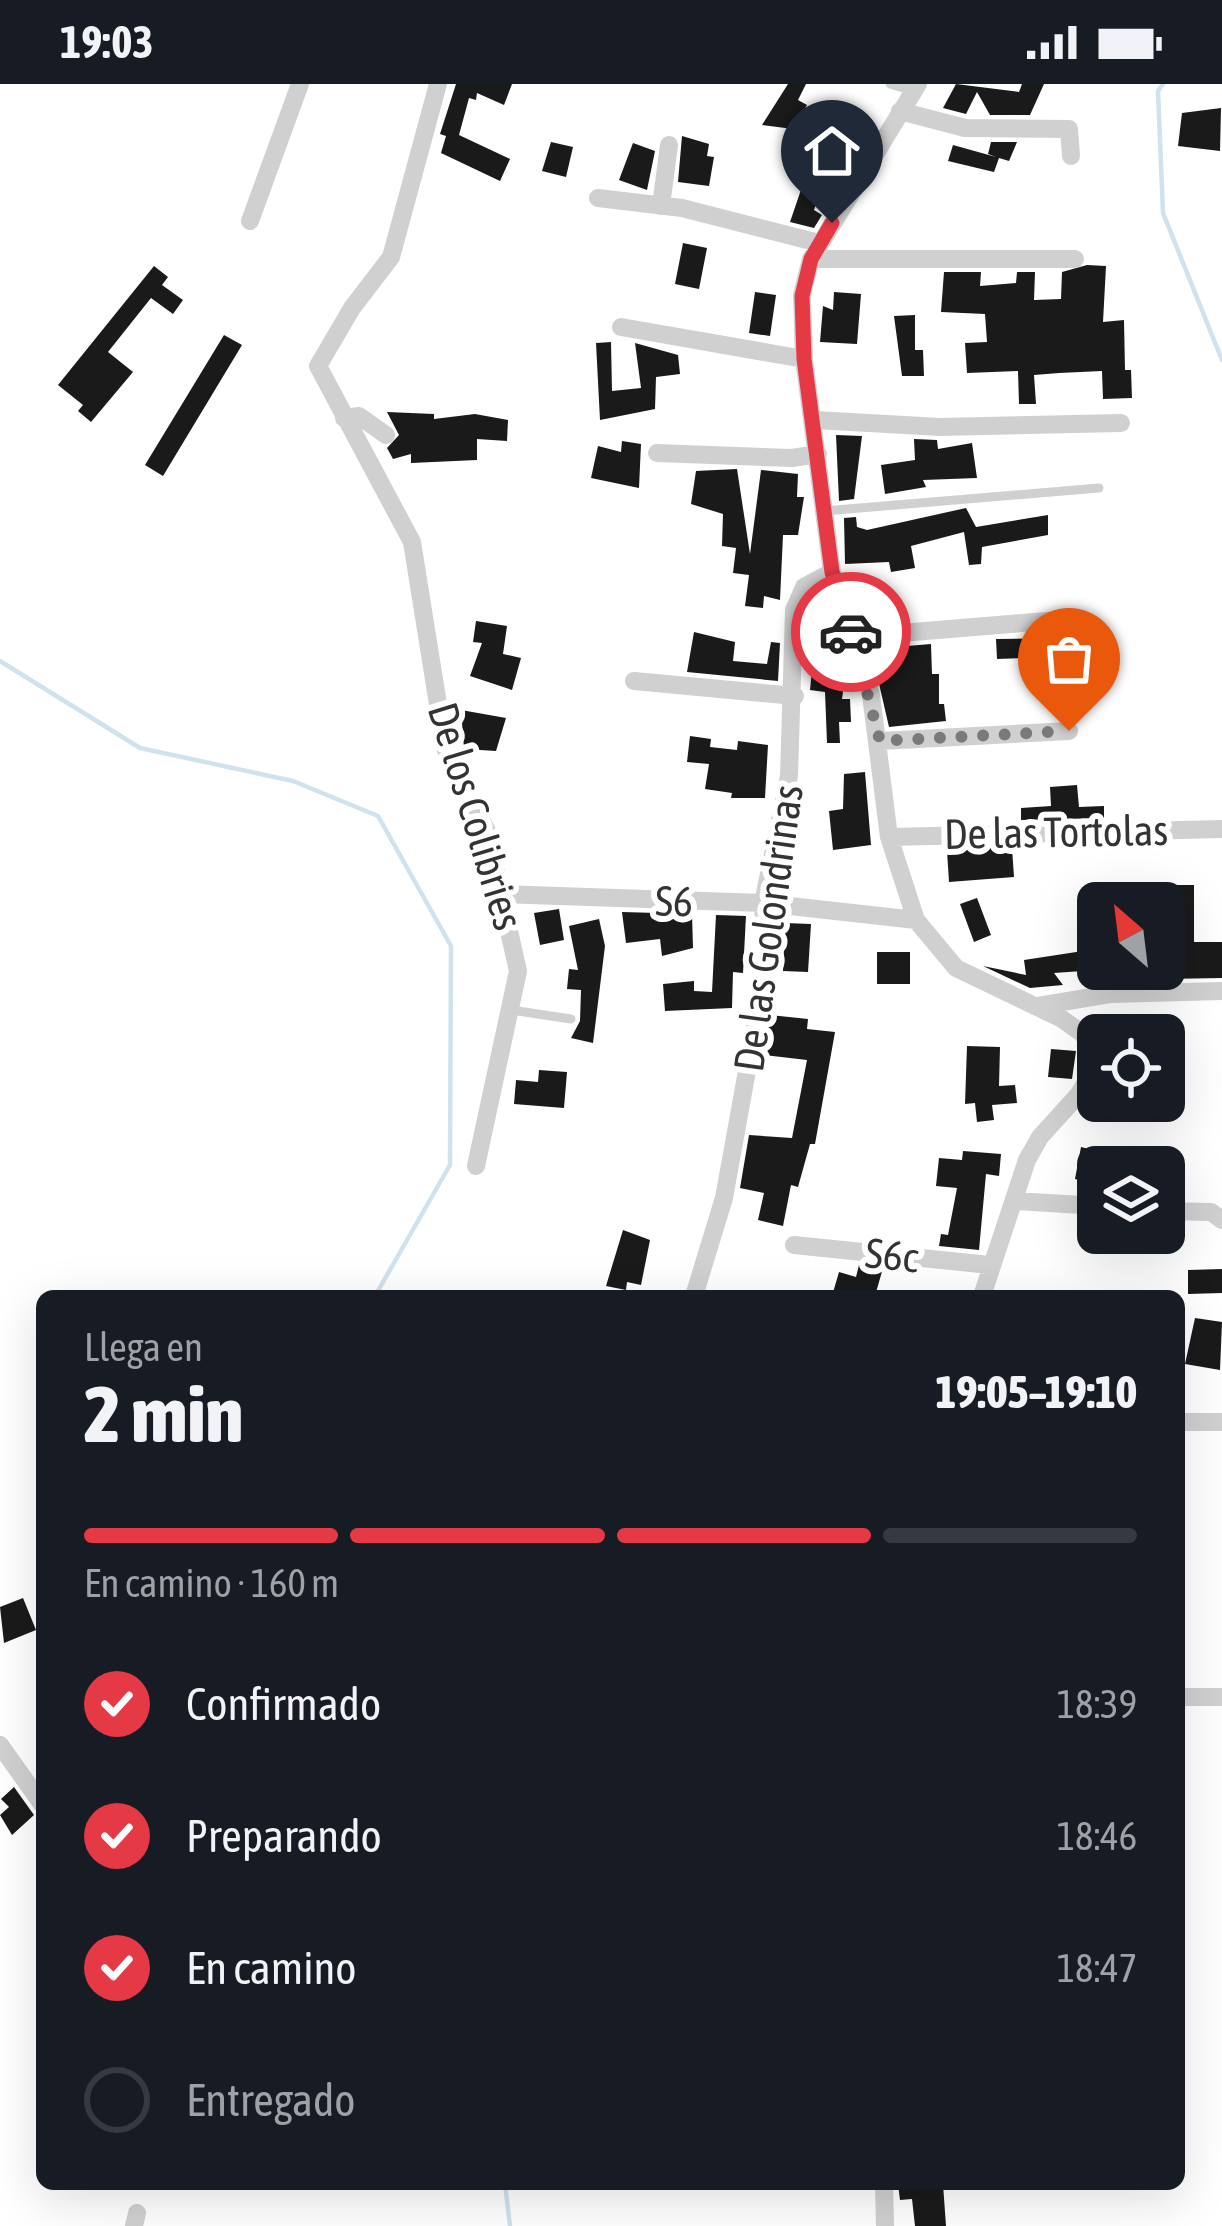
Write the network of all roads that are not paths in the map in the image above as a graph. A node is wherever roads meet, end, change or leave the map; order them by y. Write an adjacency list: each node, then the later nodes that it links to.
1 (300, 84): 10 (street)
2 (438, 84): 15 (street, De los Colibries)
3 (890, 84): 4 (lane)
4 (916, 88): 5 (street)
5 (901, 111): 7 (street); 11 (street)
6 (669, 145): 9 (street)
7 (1071, 156)
8 (598, 198): 9 (street)
9 (661, 206): 11 (street)
10 (250, 220)
11 (815, 251): 12 (street); 14 (street)
12 (1075, 259)
13 (621, 327): 14 (street)
14 (804, 359): 16 (street)
15 (344, 418): 18 (street); 32 (street, De los Colibries)
16 (814, 420): 17 (street); 20 (street)
17 (1120, 423)
18 (386, 435)
19 (657, 453): 20 (street)
20 (818, 454): 22 (street)
21 (1100, 488): 22 (lane)
22 (823, 511): 23 (street)
23 (832, 572): 25 (street); 27 (street, De las Golondrinas)
24 (1060, 620): 25 (street)
25 (853, 638): 29 (street)
26 (634, 681): 27 (street)
27 (795, 695): 33 (street, De las Golondrinas)
28 (1069, 731): 29 (street)
29 (880, 741): 31 (street)
30 (1222, 829): 31 (street, De las Tortolas)
31 (889, 837): 34 (street)
32 (503, 894): 33 (street, S6); 37 (street, De los Colibries)
33 (764, 903): 34 (street, S6); 46 (street, De las Golondrinas)
34 (916, 920): 36 (street)
35 (1222, 991): 36 (street)
36 (1038, 1006): 40 (street)
37 (509, 1010): 38 (lane); 39 (street, De los Colibries)
38 (571, 1019)
39 (476, 1166)
40 (1015, 1201): 41 (street); 45 (street)
41 (1077, 1205)
42 (1185, 1211): 43 (street)
43 (1222, 1220)
44 (794, 1245): 45 (street, S6c)
45 (990, 1265): 47 (street)
46 (696, 1290)
47 (984, 1290)
48 (1185, 1422): 49 (street)
49 (1222, 1422)
50 (1185, 1696): 51 (street)
51 (1221, 1696)
52 (0, 1745): 53 (street)
53 (36, 1796)
54 (884, 2190): 55 (street)
55 (885, 2226)

